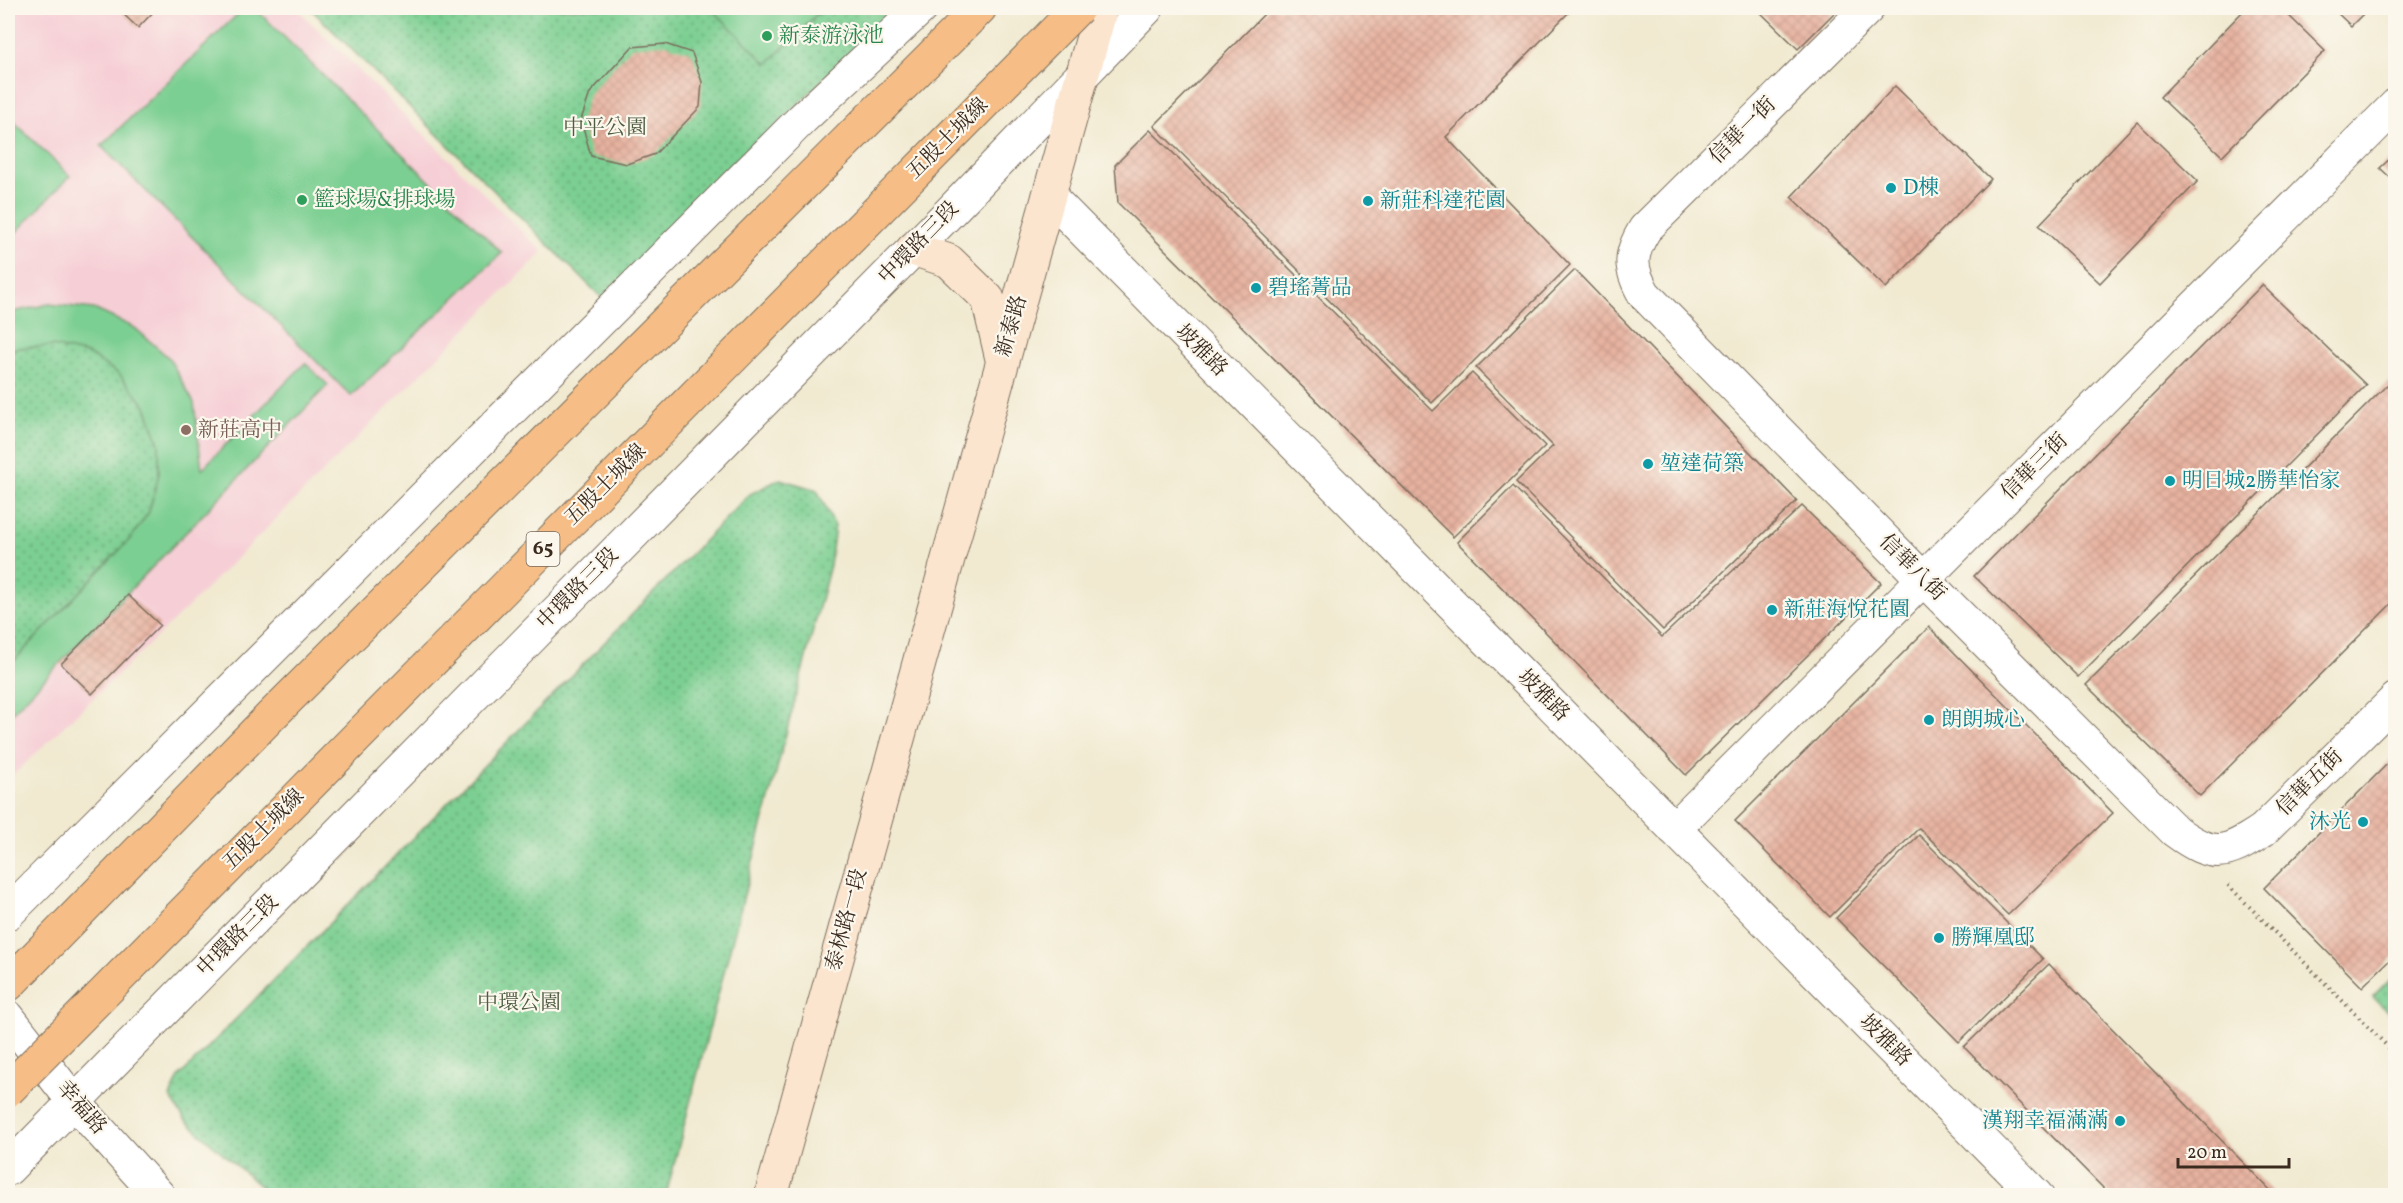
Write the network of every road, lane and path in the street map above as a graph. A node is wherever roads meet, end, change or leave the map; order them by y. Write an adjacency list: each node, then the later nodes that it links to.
1 (921, 8): 18 (street)
2 (980, 8): 19 (highway)
3 (1078, 8): 22 (highway, 五股土城線 / 65, bridge)
4 (1101, 8): 7 (main road, 新泰路)
5 (1147, 8): 7 (street, 中環路三段)
6 (1868, 8): 11 (street, 信華一街)
7 (1084, 71): 9 (main road, 新泰路); 10 (street, 中環路三段)
8 (2396, 105): 13 (street, 信華三街)
9 (1049, 196): 12 (main road, 新泰路); 16 (street, 坡雅路)
10 (913, 249): 12 (main road); 23 (street, 中環路三段)
11 (1631, 263): 13 (street, 信華八街)
12 (1003, 360): 14 (main road, 新泰路)
13 (1923, 579): 16 (street, 信華三街); 17 (street, 信華八街)
14 (923, 645): 26 (main road, 泰林路一段)
15 (2396, 699): 17 (street, 信華五街)
16 (1674, 829): 27 (street, 坡雅路)
17 (2220, 867): 21 (path)
18 (8, 913)
19 (8, 986)
20 (8, 1017): 23 (street, 幸福路)
21 (2396, 1055)
22 (8, 1090)
23 (74, 1102): 24 (street, 中環路三段); 25 (street, 幸福路)
24 (8, 1169)
25 (159, 1196)
26 (771, 1196)
27 (2037, 1196)

